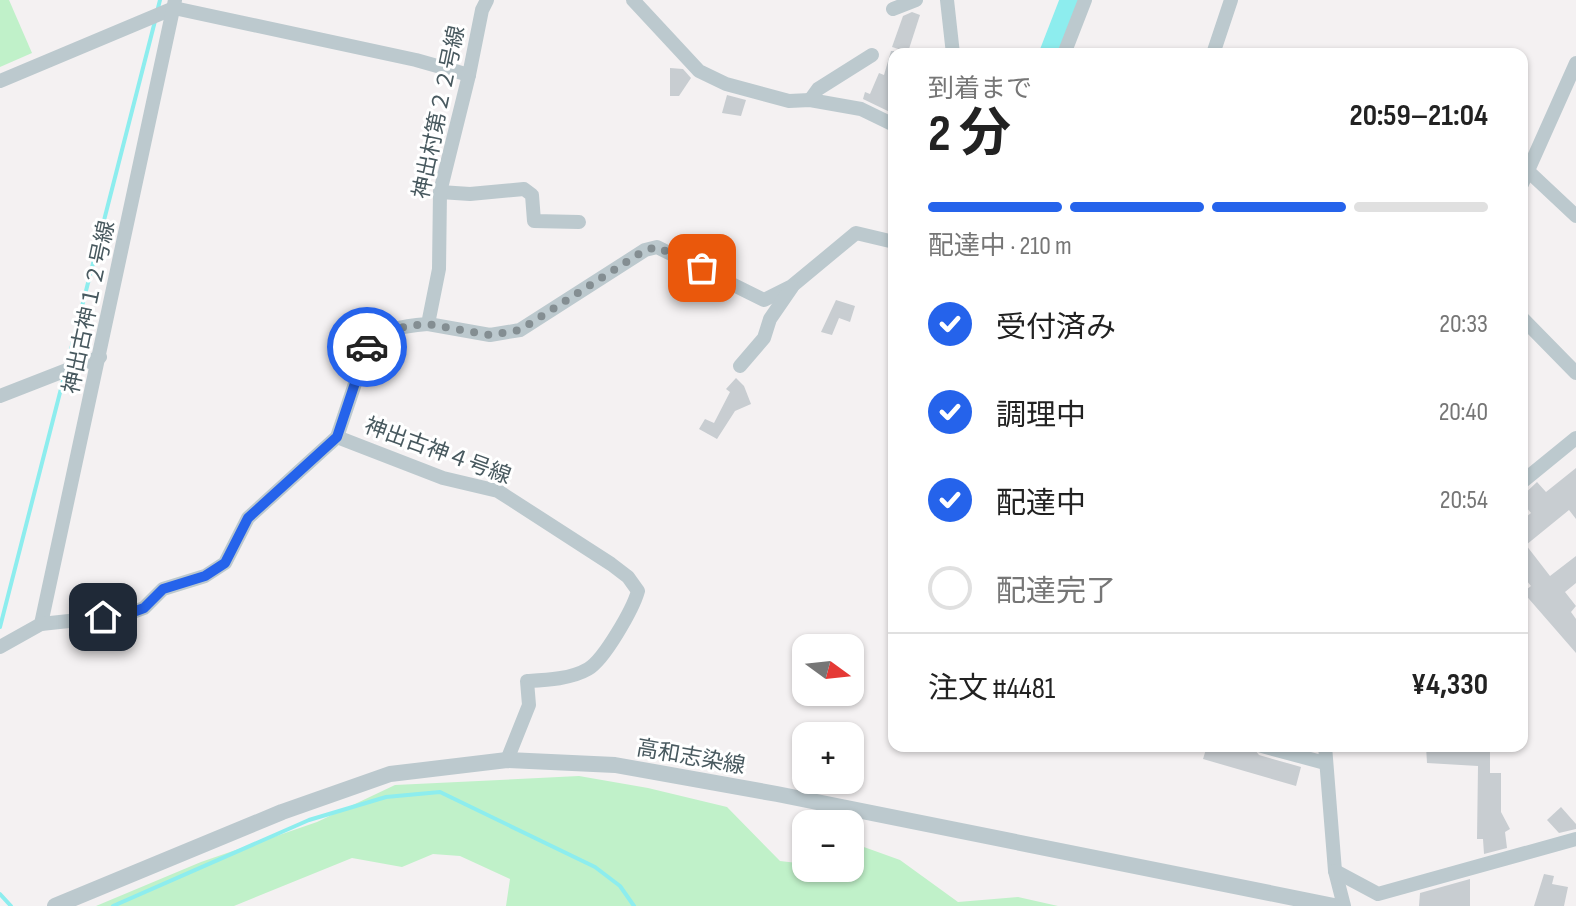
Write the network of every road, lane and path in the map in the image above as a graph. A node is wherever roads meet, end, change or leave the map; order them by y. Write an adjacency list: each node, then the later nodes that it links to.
1 (487, 0): 14 (street, 神出村第２２号線)
2 (633, 0): 16 (street)
3 (916, 0): 8 (street)
4 (947, 0): 9 (street)
5 (1085, 0): 10 (street)
6 (1231, 0): 11 (street)
7 (174, 4): 14 (street); 15 (street); 27 (street, 神出古神１２号線)
8 (893, 9)
9 (952, 48)
10 (1066, 48)
11 (1215, 48)
12 (872, 55): 16 (street)
13 (1576, 63): 18 (street)
14 (469, 75): 20 (street, 神出村第２２号線)
15 (0, 81)
16 (810, 100): 17 (street)
17 (888, 122)
18 (1528, 171)
19 (1528, 180): 21 (street)
20 (440, 192): 22 (street); 25 (street, 神出村第２２号線)
21 (1576, 216)
22 (579, 222)
23 (888, 241): 24 (street)
24 (792, 286): 25 (street); 28 (street)
25 (428, 324): 31 (street)
26 (1528, 324): 29 (street)
27 (100, 357): 30 (street); 34 (street, 神出古神１２号線)
28 (740, 366)
29 (1576, 373)
30 (0, 396)
31 (337, 437): 34 (street); 38 (street, 神出古神４号線)
32 (1576, 438): 33 (street)
33 (1528, 477)
34 (41, 624): 35 (street)
35 (0, 647)
36 (1284, 752): 39 (street)
37 (1325, 752): 39 (street)
38 (507, 760): 42 (street, 高和志染線); 43 (street, 高和志染線)
39 (1325, 763): 41 (street)
40 (1576, 839): 41 (street)
41 (1335, 871): 44 (street)
42 (55, 906)
43 (1334, 906)
44 (1344, 906)

